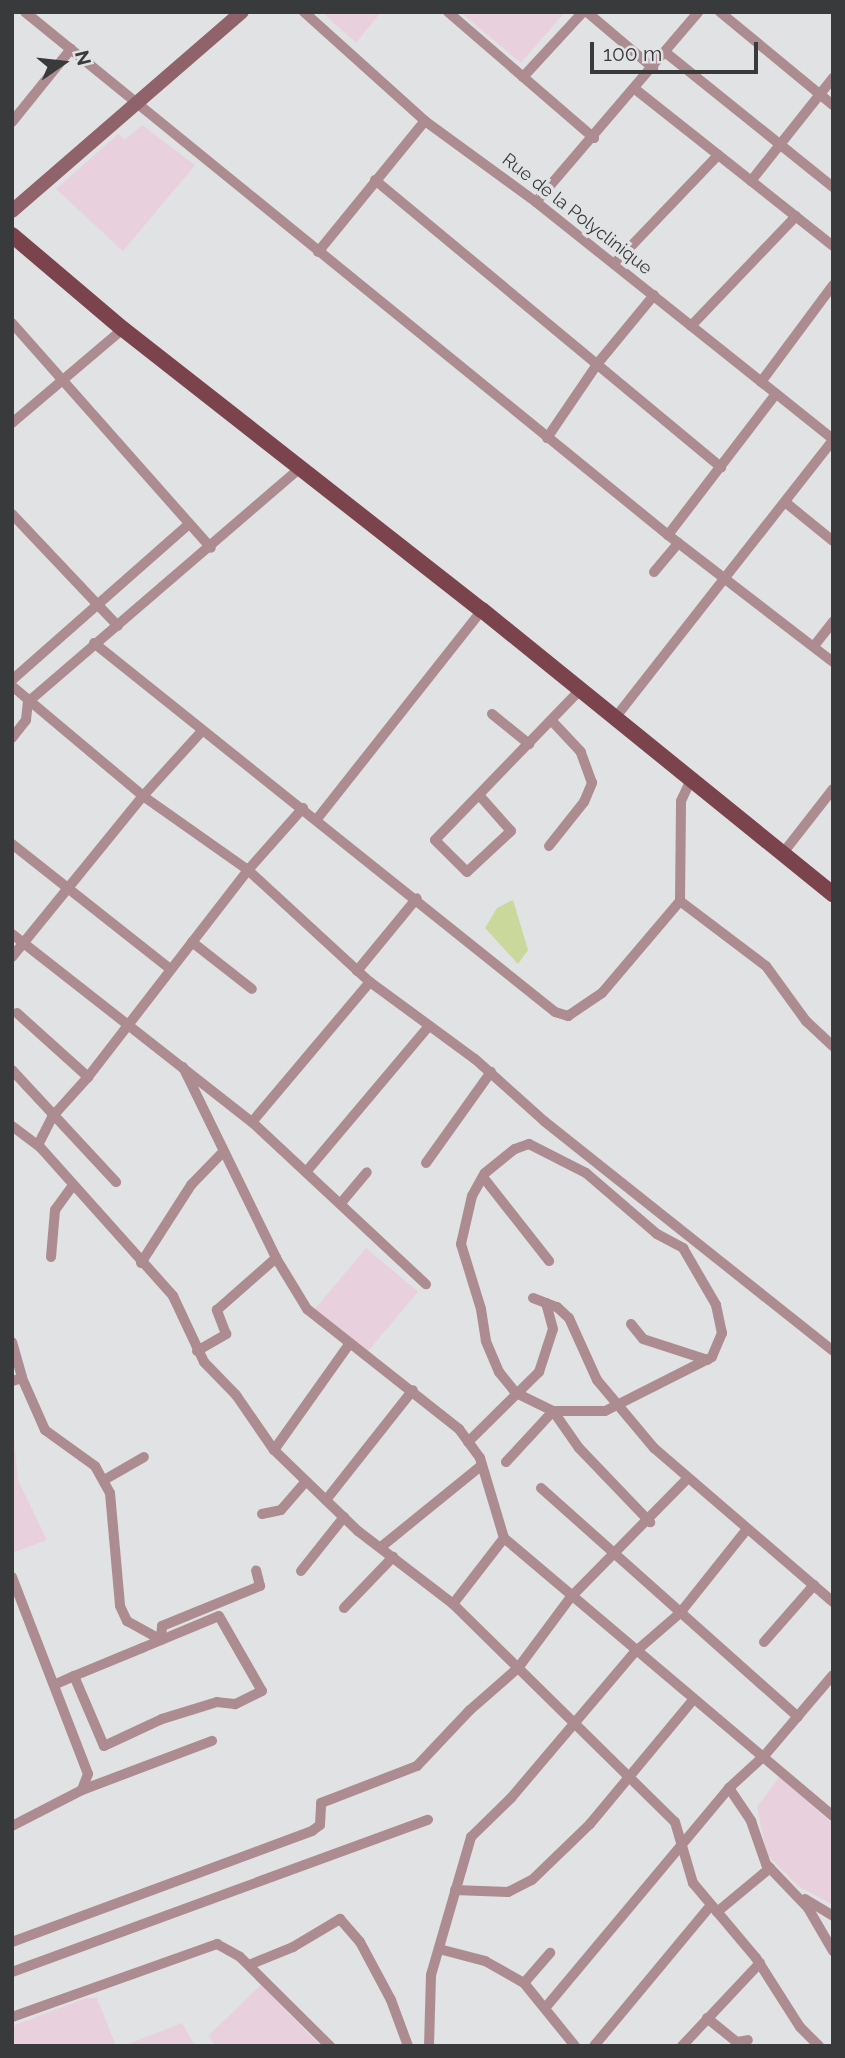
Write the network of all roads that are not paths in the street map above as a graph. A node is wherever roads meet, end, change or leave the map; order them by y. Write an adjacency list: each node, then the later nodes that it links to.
1 (25, 12): 8 (street)
2 (242, 12): 15 (main road)
3 (304, 12): 17 (street, Rue de la Polyclinique)
4 (448, 12): 11 (street)
5 (585, 12): 10 (street); 11 (street)
6 (698, 12): 9 (street)
7 (720, 12): 14 (street)
8 (71, 49): 15 (street); 18 (street)
9 (665, 52): 10 (street); 20 (street)
10 (653, 68): 13 (street)
11 (523, 78): 19 (street)
12 (833, 78): 14 (street)
13 (635, 89): 19 (street); 21 (street)
14 (820, 94): 16 (street); 20 (street)
15 (135, 105): 26 (main road); 30 (street)
16 (833, 105)
17 (425, 121): 22 (street); 25 (street, Rue de la Polyclinique)
18 (12, 122)
19 (594, 138): 25 (street)
20 (779, 143): 23 (street); 24 (street)
21 (718, 155): 23 (street); 31 (street)
22 (375, 180): 30 (street); 37 (street)
23 (751, 181): 27 (street)
24 (833, 187)
25 (536, 202): 31 (street, Rue de la Polyclinique)
26 (12, 211)
27 (796, 216): 29 (street); 35 (street)
28 (12, 235): 36 (main road)
29 (833, 246)
30 (318, 252): 42 (street)
31 (614, 264): 33 (street, Rue de la Polyclinique)
32 (833, 285): 39 (street)
33 (654, 295): 35 (street, Rue de la Polyclinique); 37 (street)
34 (12, 323): 38 (street)
35 (691, 326): 39 (street, Rue de la Polyclinique)
36 (123, 329): 38 (street); 45 (main road)
37 (598, 363): 42 (street); 44 (street)
38 (62, 381): 41 (street); 48 (street)
39 (761, 382): 40 (street, Rue de la Polyclinique)
40 (775, 394): 43 (street, Rue de la Polyclinique); 44 (street)
41 (12, 424)
42 (547, 438): 49 (street)
43 (833, 440): 46 (street)
44 (721, 467): 49 (street)
45 (299, 469): 52 (street); 56 (main road)
46 (785, 502): 50 (street); 54 (street)
47 (12, 514): 55 (street)
48 (189, 524): 52 (street); 55 (street)
49 (668, 535): 51 (street)
50 (833, 541)
51 (678, 543): 53 (street); 54 (street)
52 (211, 548): 58 (street)
53 (654, 572)
54 (726, 579): 60 (street); 67 (street)
55 (95, 604): 58 (street); 62 (street)
56 (482, 610): 64 (main road); 77 (street)
57 (833, 622): 60 (street)
58 (118, 626): 59 (street)
59 (94, 643): 65 (street); 69 (street)
60 (814, 646): 61 (street)
61 (833, 662)
62 (12, 680)
63 (12, 686): 65 (street)
64 (580, 690): 67 (main road); 68 (street)
65 (28, 702): 70 (street); 75 (street)
66 (492, 714): 71 (street)
67 (615, 718): 72 (main road)
68 (552, 721): 71 (street); 79 (street)
69 (202, 731): 75 (street); 76 (street)
70 (12, 738)
71 (529, 744): 74 (street)
72 (691, 780): 80 (main road); 85 (street)
73 (833, 789): 80 (street)
74 (479, 795): 74 (street)
75 (143, 796): 81 (street); 82 (street)
76 (303, 808): 77 (street); 81 (street)
77 (317, 819): 84 (street)
78 (12, 844): 82 (street)
79 (549, 846)
80 (783, 853): 83 (main road)
81 (248, 870): 87 (street); 91 (street)
82 (69, 891): 88 (street); 90 (street)
83 (833, 894)
84 (417, 898): 85 (street); 91 (street)
85 (680, 901): 97 (street)
86 (12, 934): 88 (street)
87 (192, 942): 90 (street); 93 (street)
88 (26, 945): 89 (street); 95 (street)
89 (12, 957)
90 (170, 969): 95 (street)
91 (358, 971): 92 (street)
92 (370, 982): 96 (street); 103 (street)
93 (252, 989)
94 (17, 1013): 101 (street)
95 (131, 1023): 98 (street); 101 (street)
96 (429, 1026): 100 (street); 108 (street)
97 (833, 1046)
98 (183, 1067): 103 (street); 106 (street)
99 (12, 1070): 102 (street)
100 (491, 1072): 107 (street); 114 (street)
101 (88, 1077): 102 (street)
102 (52, 1117): 105 (street); 111 (street)
103 (252, 1122): 108 (street)
104 (12, 1126): 105 (street)
105 (38, 1145): 112 (street)
106 (224, 1152): 117 (street); 119 (street)
107 (426, 1163)
108 (306, 1172): 113 (street)
109 (367, 1172): 113 (street)
110 (483, 1177): 115 (street); 118 (street); 131 (street)
111 (116, 1182)
112 (73, 1185): 116 (street); 119 (street)
113 (341, 1203): 120 (street)
114 (657, 1212): 115 (street); 127 (street)
115 (648, 1226): 128 (street)
116 (51, 1257)
117 (276, 1258): 125 (street); 126 (street)
118 (549, 1261)
119 (141, 1263): 126 (street)
120 (426, 1284)
121 (533, 1298): 122 (street)
122 (546, 1303): 131 (street); 132 (street)
123 (631, 1324): 128 (street)
124 (12, 1342): 129 (street)
125 (348, 1346): 130 (street); 135 (street)
126 (197, 1351): 135 (street)
127 (833, 1351)
128 (708, 1360): 132 (street)
129 (17, 1380): 140 (street)
130 (413, 1390): 134 (street); 143 (street)
131 (516, 1394): 133 (street); 134 (street)
132 (615, 1406): 133 (street); 139 (street)
133 (554, 1411): 137 (street); 146 (street)
134 (468, 1442): 138 (street)
135 (274, 1450): 141 (street)
136 (144, 1457): 140 (street)
137 (506, 1462)
138 (482, 1465): 148 (street); 149 (street)
139 (688, 1478): 146 (street); 147 (street)
140 (104, 1480): 161 (street)
141 (306, 1481): 143 (street); 144 (street)
142 (541, 1488): 150 (street)
143 (326, 1500): 145 (street)
144 (262, 1514)
145 (344, 1517): 149 (street); 153 (street)
146 (650, 1522): 150 (street)
147 (747, 1529): 155 (street); 160 (street)
148 (504, 1538): 156 (street); 158 (street)
149 (381, 1547): 151 (street)
150 (612, 1555): 156 (street); 160 (street)
151 (393, 1557): 158 (street); 159 (street)
152 (256, 1570): 161 (street)
153 (301, 1571)
154 (12, 1577): 167 (street)
155 (814, 1586): 157 (street); 162 (street)
156 (570, 1598): 163 (street); 164 (street)
157 (833, 1602)
158 (453, 1604): 164 (street)
159 (344, 1608)
160 (680, 1613): 163 (street); 169 (street)
161 (161, 1640): 166 (street); 166 (street)
162 (764, 1642)
163 (635, 1652): 168 (street); 170 (street)
164 (518, 1668): 170 (street); 186 (street)
165 (833, 1675): 169 (street)
166 (74, 1676): 167 (street)
167 (56, 1684): 175 (street)
168 (693, 1700): 172 (street); 173 (street)
169 (798, 1717): 172 (street)
170 (574, 1722): 173 (street); 182 (street)
171 (212, 1741): 175 (street)
172 (764, 1756): 174 (street); 176 (street)
173 (628, 1778): 179 (street); 182 (street)
174 (729, 1788): 179 (street); 181 (street)
175 (82, 1790): 178 (street)
176 (833, 1816)
177 (428, 1820): 192 (street)
178 (12, 1826)
179 (683, 1843): 180 (street)
180 (680, 1855): 184 (street); 194 (street)
181 (770, 1868): 183 (street); 184 (street)
182 (455, 1890): 187 (street)
183 (794, 1892): 185 (street); 188 (street)
184 (714, 1908): 190 (street); 203 (street)
185 (833, 1916)
186 (12, 1942)
187 (439, 1950): 193 (street); 201 (street)
188 (833, 1951)
189 (550, 1952): 193 (street)
190 (760, 1963): 196 (street); 197 (street)
191 (249, 1965): 195 (street); 199 (street); 200 (street)
192 (12, 1972)
193 (524, 1983): 194 (street)
194 (546, 2007): 202 (street)
195 (12, 2017)
196 (707, 2018): 198 (street); 204 (street)
197 (796, 2021): 205 (street); 206 (street)
198 (748, 2040)
199 (330, 2046)
200 (408, 2046)
201 (429, 2046)
202 (575, 2046)
203 (594, 2046)
204 (682, 2046)
205 (808, 2046)
206 (819, 2046)

